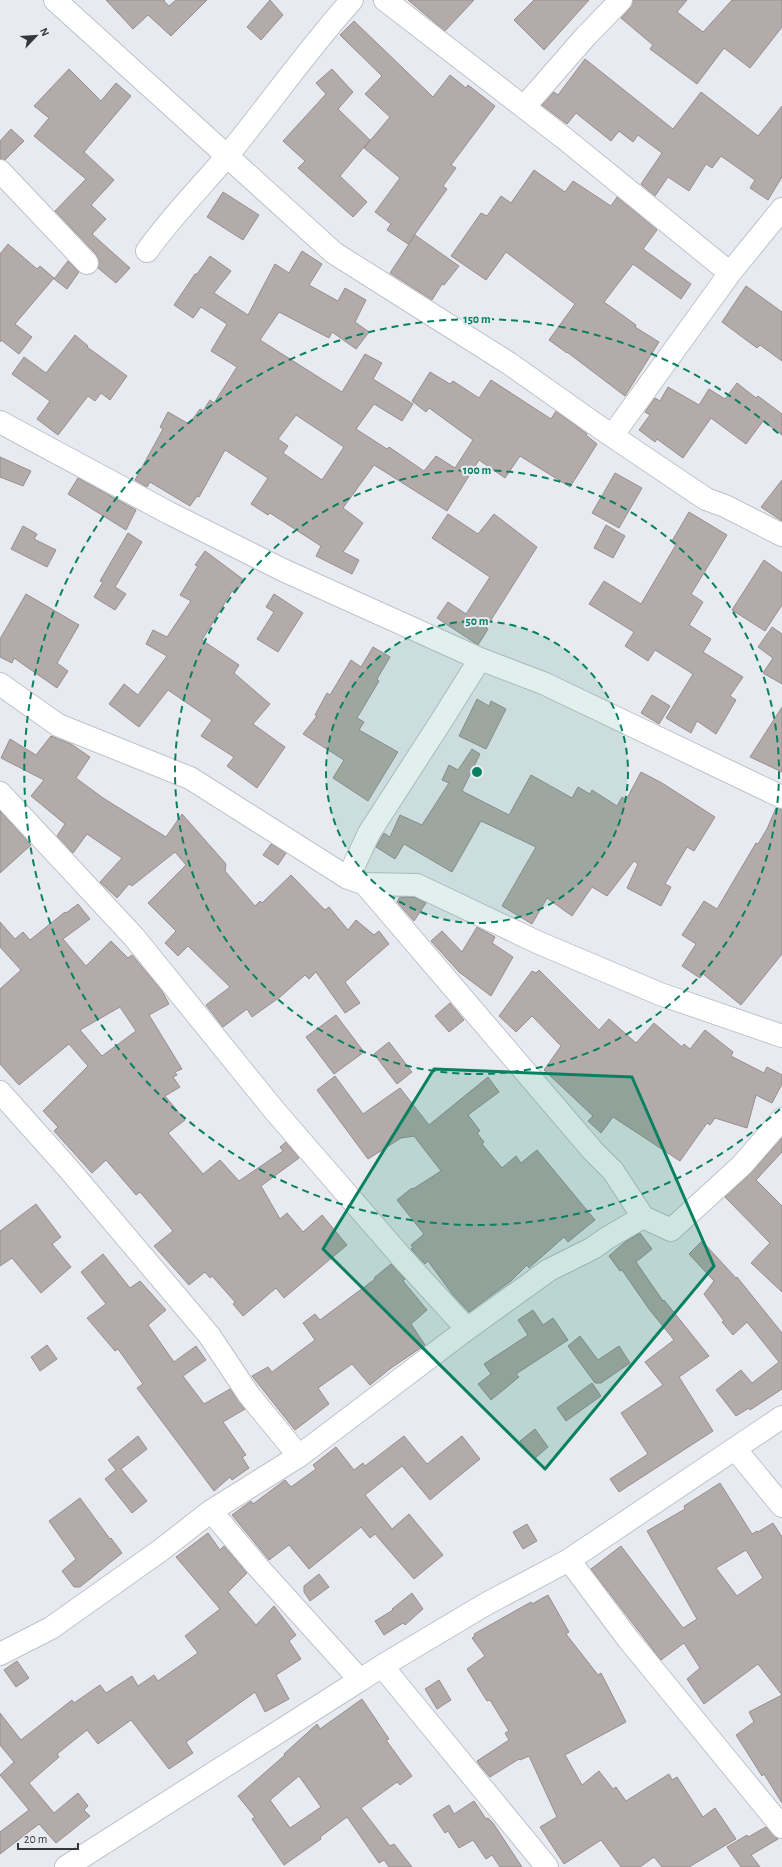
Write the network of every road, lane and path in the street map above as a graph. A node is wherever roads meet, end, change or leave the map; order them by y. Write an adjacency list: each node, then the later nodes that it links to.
1 (55, 0): 6 (street)
2 (352, 0): 6 (street)
3 (385, 0): 5 (street)
4 (621, 0): 5 (street)
5 (524, 107): 11 (street)
6 (227, 156): 9 (street); 13 (street)
7 (0, 171): 10 (street)
8 (782, 208): 11 (street)
9 (147, 251)
10 (87, 263)
11 (730, 273): 13 (street)
12 (0, 422): 15 (street)
13 (612, 436): 14 (street)
14 (782, 535)
15 (480, 659): 18 (street); 19 (street)
16 (0, 684): 19 (street)
17 (0, 793): 24 (street)
18 (782, 797)
19 (356, 881): 20 (street); 23 (street)
20 (782, 1036)
21 (0, 1092): 27 (street)
22 (782, 1119): 23 (street)
23 (644, 1217): 24 (street)
24 (467, 1329): 27 (street)
25 (782, 1418): 26 (street)
26 (736, 1450): 28 (street); 30 (street)
27 (299, 1456): 29 (street)
28 (782, 1506)
29 (211, 1511): 31 (street); 33 (street)
30 (569, 1560): 32 (street); 34 (street)
31 (0, 1654)
32 (382, 1666): 33 (street); 36 (street)
33 (360, 1680): 35 (street)
34 (782, 1827)
35 (66, 1867)
36 (547, 1867)

